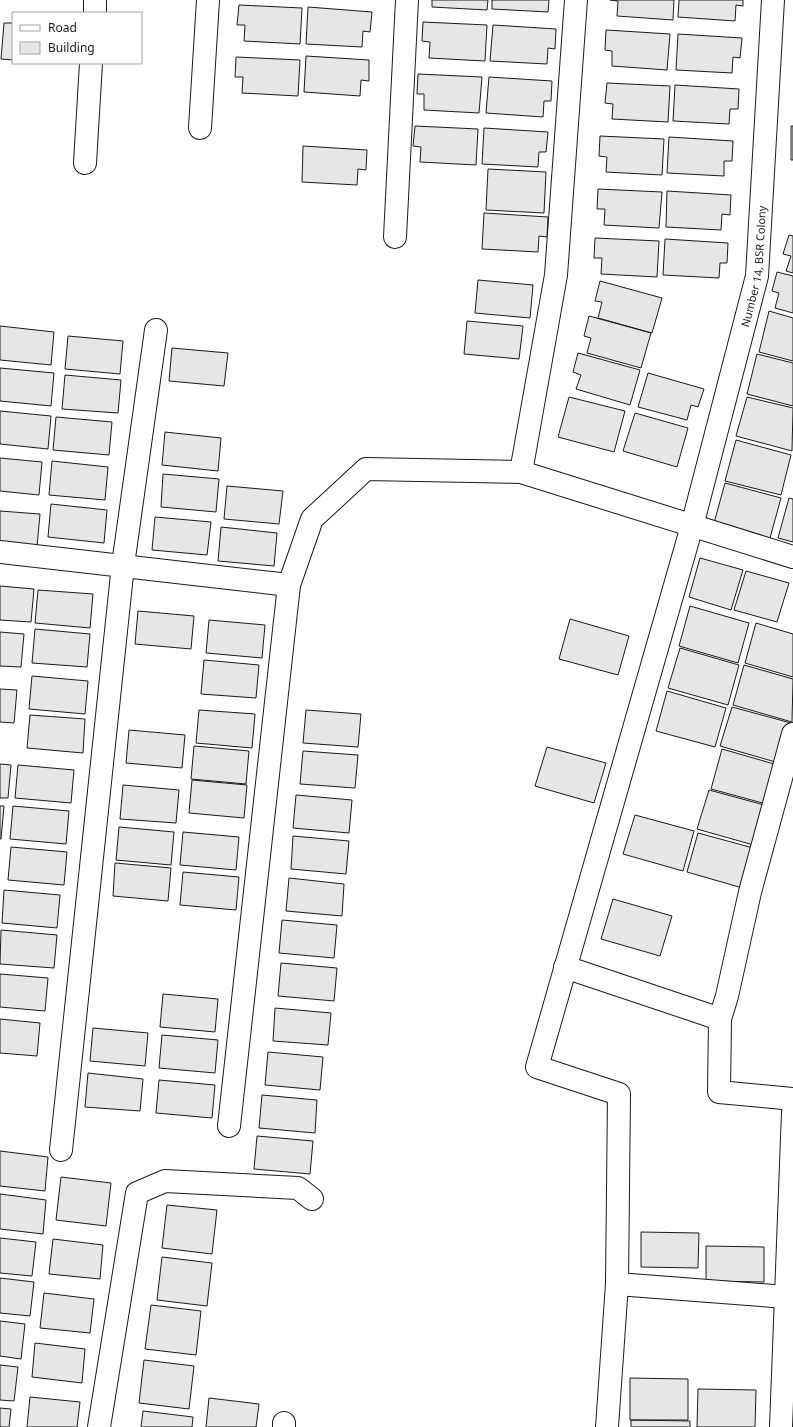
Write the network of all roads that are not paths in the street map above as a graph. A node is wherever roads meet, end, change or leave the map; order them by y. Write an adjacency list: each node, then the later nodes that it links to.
1 (96, 0): 6 (street)
2 (208, 0): 8 (street)
3 (407, 0): 10 (street)
4 (576, 0): 12 (street)
5 (773, 0): 13 (street, Number 14, BSR Colony)
6 (95, 12)
7 (91, 64): 9 (street)
8 (200, 128)
9 (85, 163)
10 (395, 237)
11 (156, 330): 16 (street)
12 (510, 472): 13 (street); 17 (street)
13 (692, 526): 15 (street); 19 (street, Number 14, BSR Colony)
14 (0, 552): 16 (street)
15 (793, 557)
16 (123, 565): 17 (street); 24 (street)
17 (289, 586): 23 (street)
18 (793, 734): 20 (street)
19 (565, 966): 20 (street); 26 (street, Number 14, BSR Colony)
20 (720, 1019): 21 (street)
21 (793, 1099)
22 (793, 1112): 27 (street)
23 (228, 1126)
24 (61, 1150)
25 (312, 1200): 28 (street)
26 (617, 1284): 27 (street); 29 (street)
27 (786, 1297): 30 (street)
28 (99, 1427)
29 (607, 1427)
30 (781, 1427)

